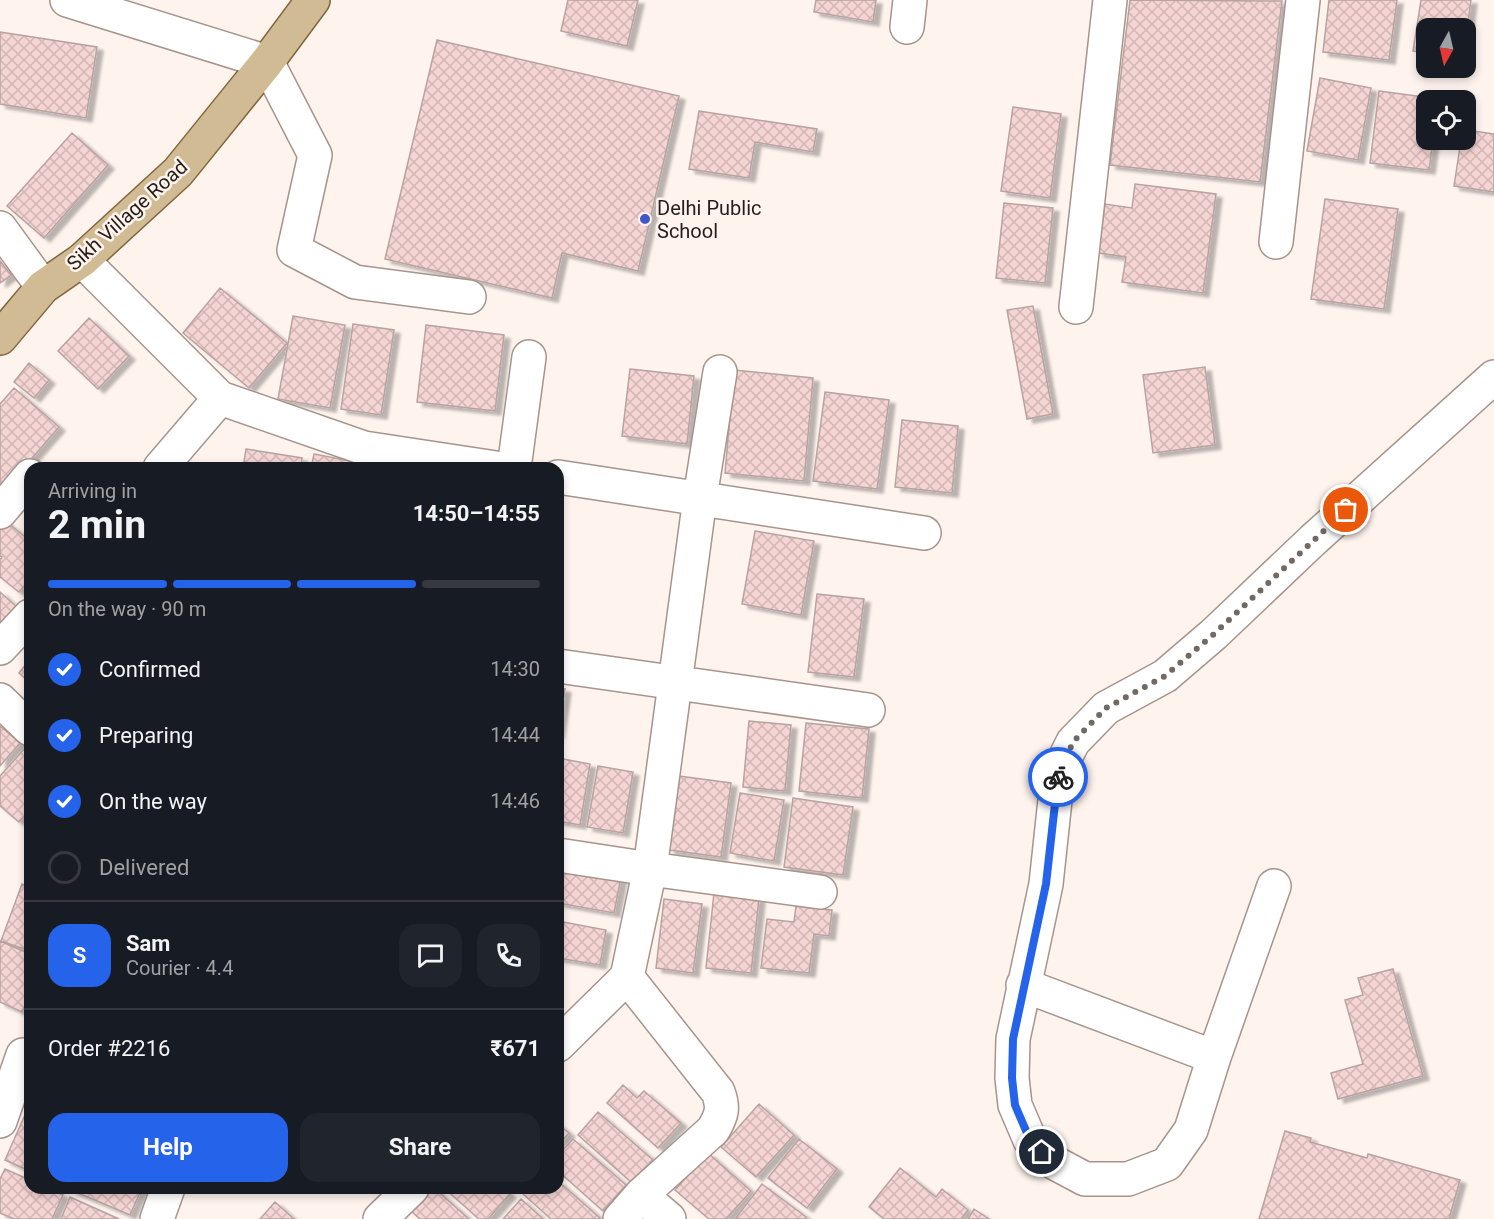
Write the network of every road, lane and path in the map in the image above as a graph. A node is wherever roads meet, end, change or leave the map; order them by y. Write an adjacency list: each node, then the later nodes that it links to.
1 (67, 0): 5 (street)
2 (313, 0): 6 (main road, Sikh Village Road)
3 (1110, 0): 12 (street)
4 (1303, 0): 8 (street)
5 (110, 6): 6 (street)
6 (267, 62): 9 (main road, Sikh Village Road); 11 (street)
7 (0, 228): 10 (street)
8 (1276, 242)
9 (82, 260): 10 (main road, Sikh Village Road); 17 (street)
10 (43, 287): 13 (main road, Sikh Village Road)
11 (469, 297)
12 (1076, 307)
13 (0, 338)
14 (529, 357): 20 (street)
15 (720, 372): 23 (street)
16 (1494, 377): 38 (street)
17 (220, 398): 18 (street); 19 (street)
18 (165, 462)
19 (456, 462)
20 (515, 462)
21 (564, 478): 23 (street)
22 (24, 484): 24 (street)
23 (700, 498): 25 (street); 29 (street)
24 (0, 512)
25 (924, 533)
26 (24, 622): 27 (street)
27 (0, 648)
28 (564, 667): 29 (street)
29 (674, 683): 31 (street); 34 (street)
30 (0, 700): 32 (street)
31 (868, 710)
32 (24, 723)
33 (564, 856): 34 (street)
34 (650, 869): 36 (street); 37 (street)
35 (1274, 886): 41 (street)
36 (820, 892)
37 (629, 969): 39 (street); 45 (street)
38 (1023, 985): 41 (street); 41 (street)
39 (564, 1039)
40 (18, 1053): 42 (street)
41 (1214, 1057)
42 (0, 1121)
43 (166, 1194): 46 (street)
44 (406, 1194): 47 (street)
45 (630, 1207): 48 (street)
46 (157, 1219)
47 (380, 1219)
48 (669, 1219)

